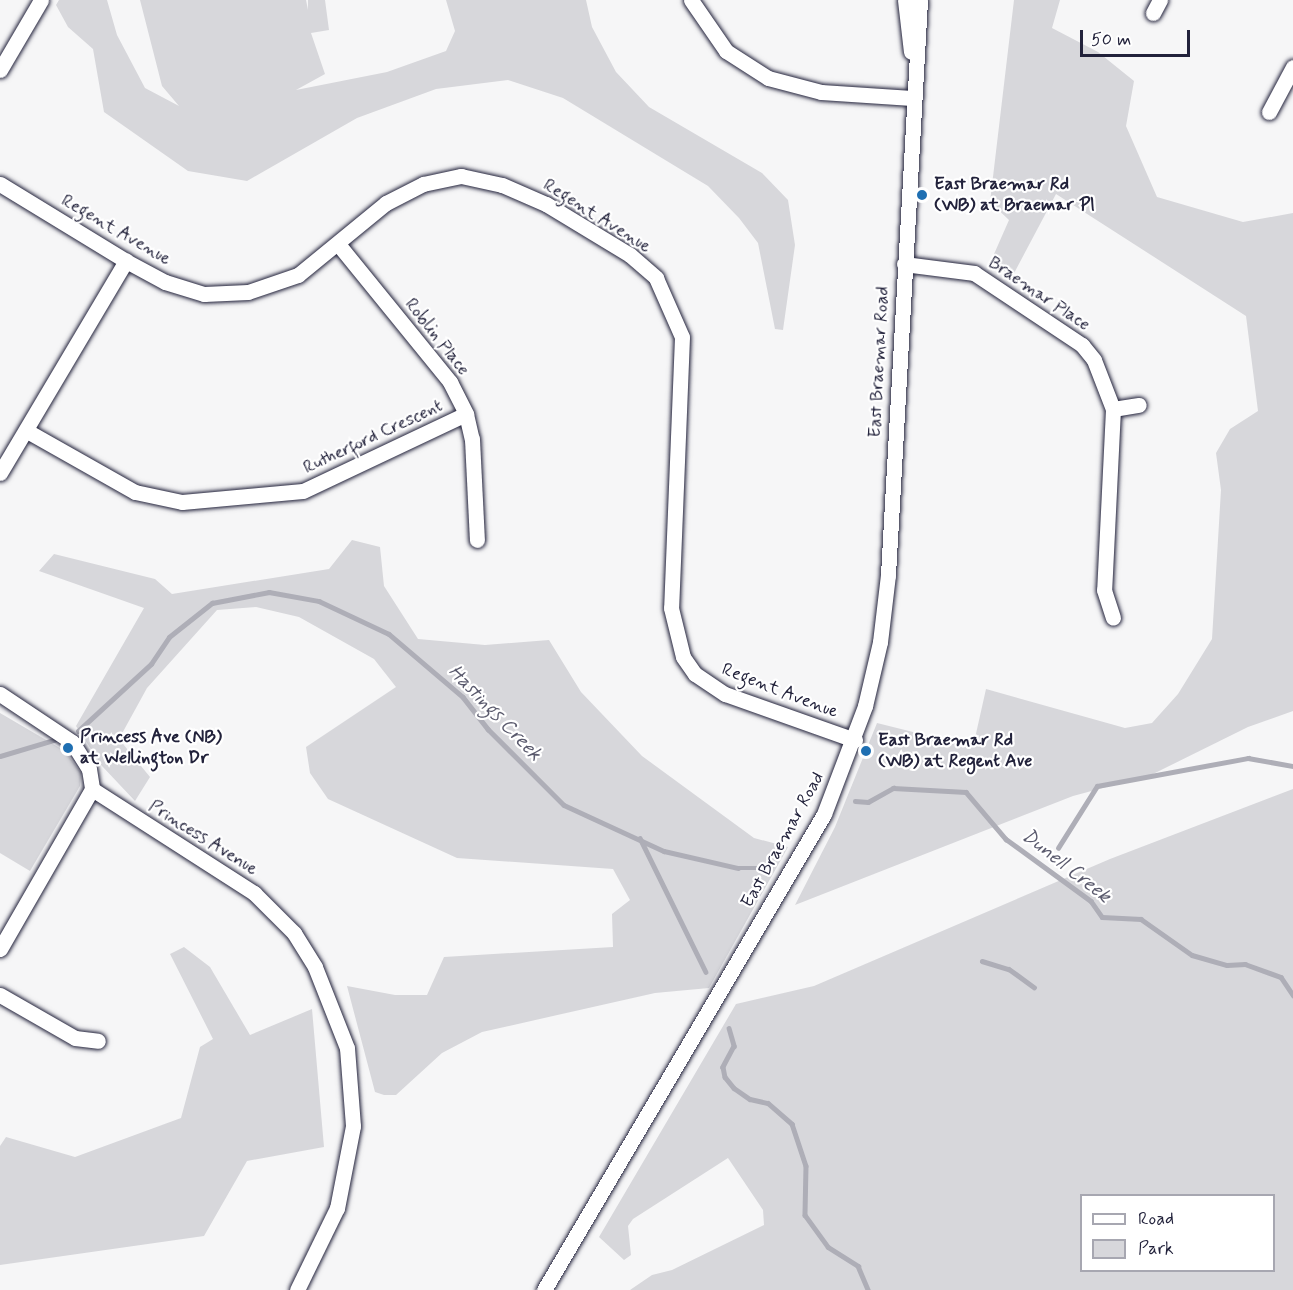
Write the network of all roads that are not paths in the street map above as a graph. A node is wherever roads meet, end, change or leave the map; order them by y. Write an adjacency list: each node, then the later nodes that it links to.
1 (41, 0): 6 (street)
2 (691, 0): 8 (street)
3 (905, 0): 7 (street, East Braemar Road)
4 (920, 0): 7 (street, East Braemar Road)
5 (1293, 67): 9 (street)
6 (0, 70)
7 (913, 70): 8 (street, East Braemar Road)
8 (912, 98): 13 (street, East Braemar Road)
9 (1269, 112)
10 (0, 184): 12 (street, Regent Avenue)
11 (338, 244): 12 (street, Regent Avenue); 16 (street, Roblin Place); 22 (street, Regent Avenue)
12 (126, 261): 17 (street)
13 (904, 264): 15 (street, Braemar Place); 22 (street, East Braemar Road)
14 (1139, 405): 15 (street)
15 (1113, 409): 20 (street, Braemar Place)
16 (466, 414): 17 (street, Rutherford Crescent); 19 (street, Roblin Place)
17 (27, 431): 18 (street)
18 (0, 473)
19 (477, 540)
20 (1113, 618)
21 (0, 694): 23 (street)
22 (855, 740): 28 (street, East Braemar Road)
23 (92, 789): 24 (street); 27 (street, Princess Avenue)
24 (0, 948)
25 (0, 995): 26 (street)
26 (98, 1041)
27 (297, 1290)
28 (544, 1290)

